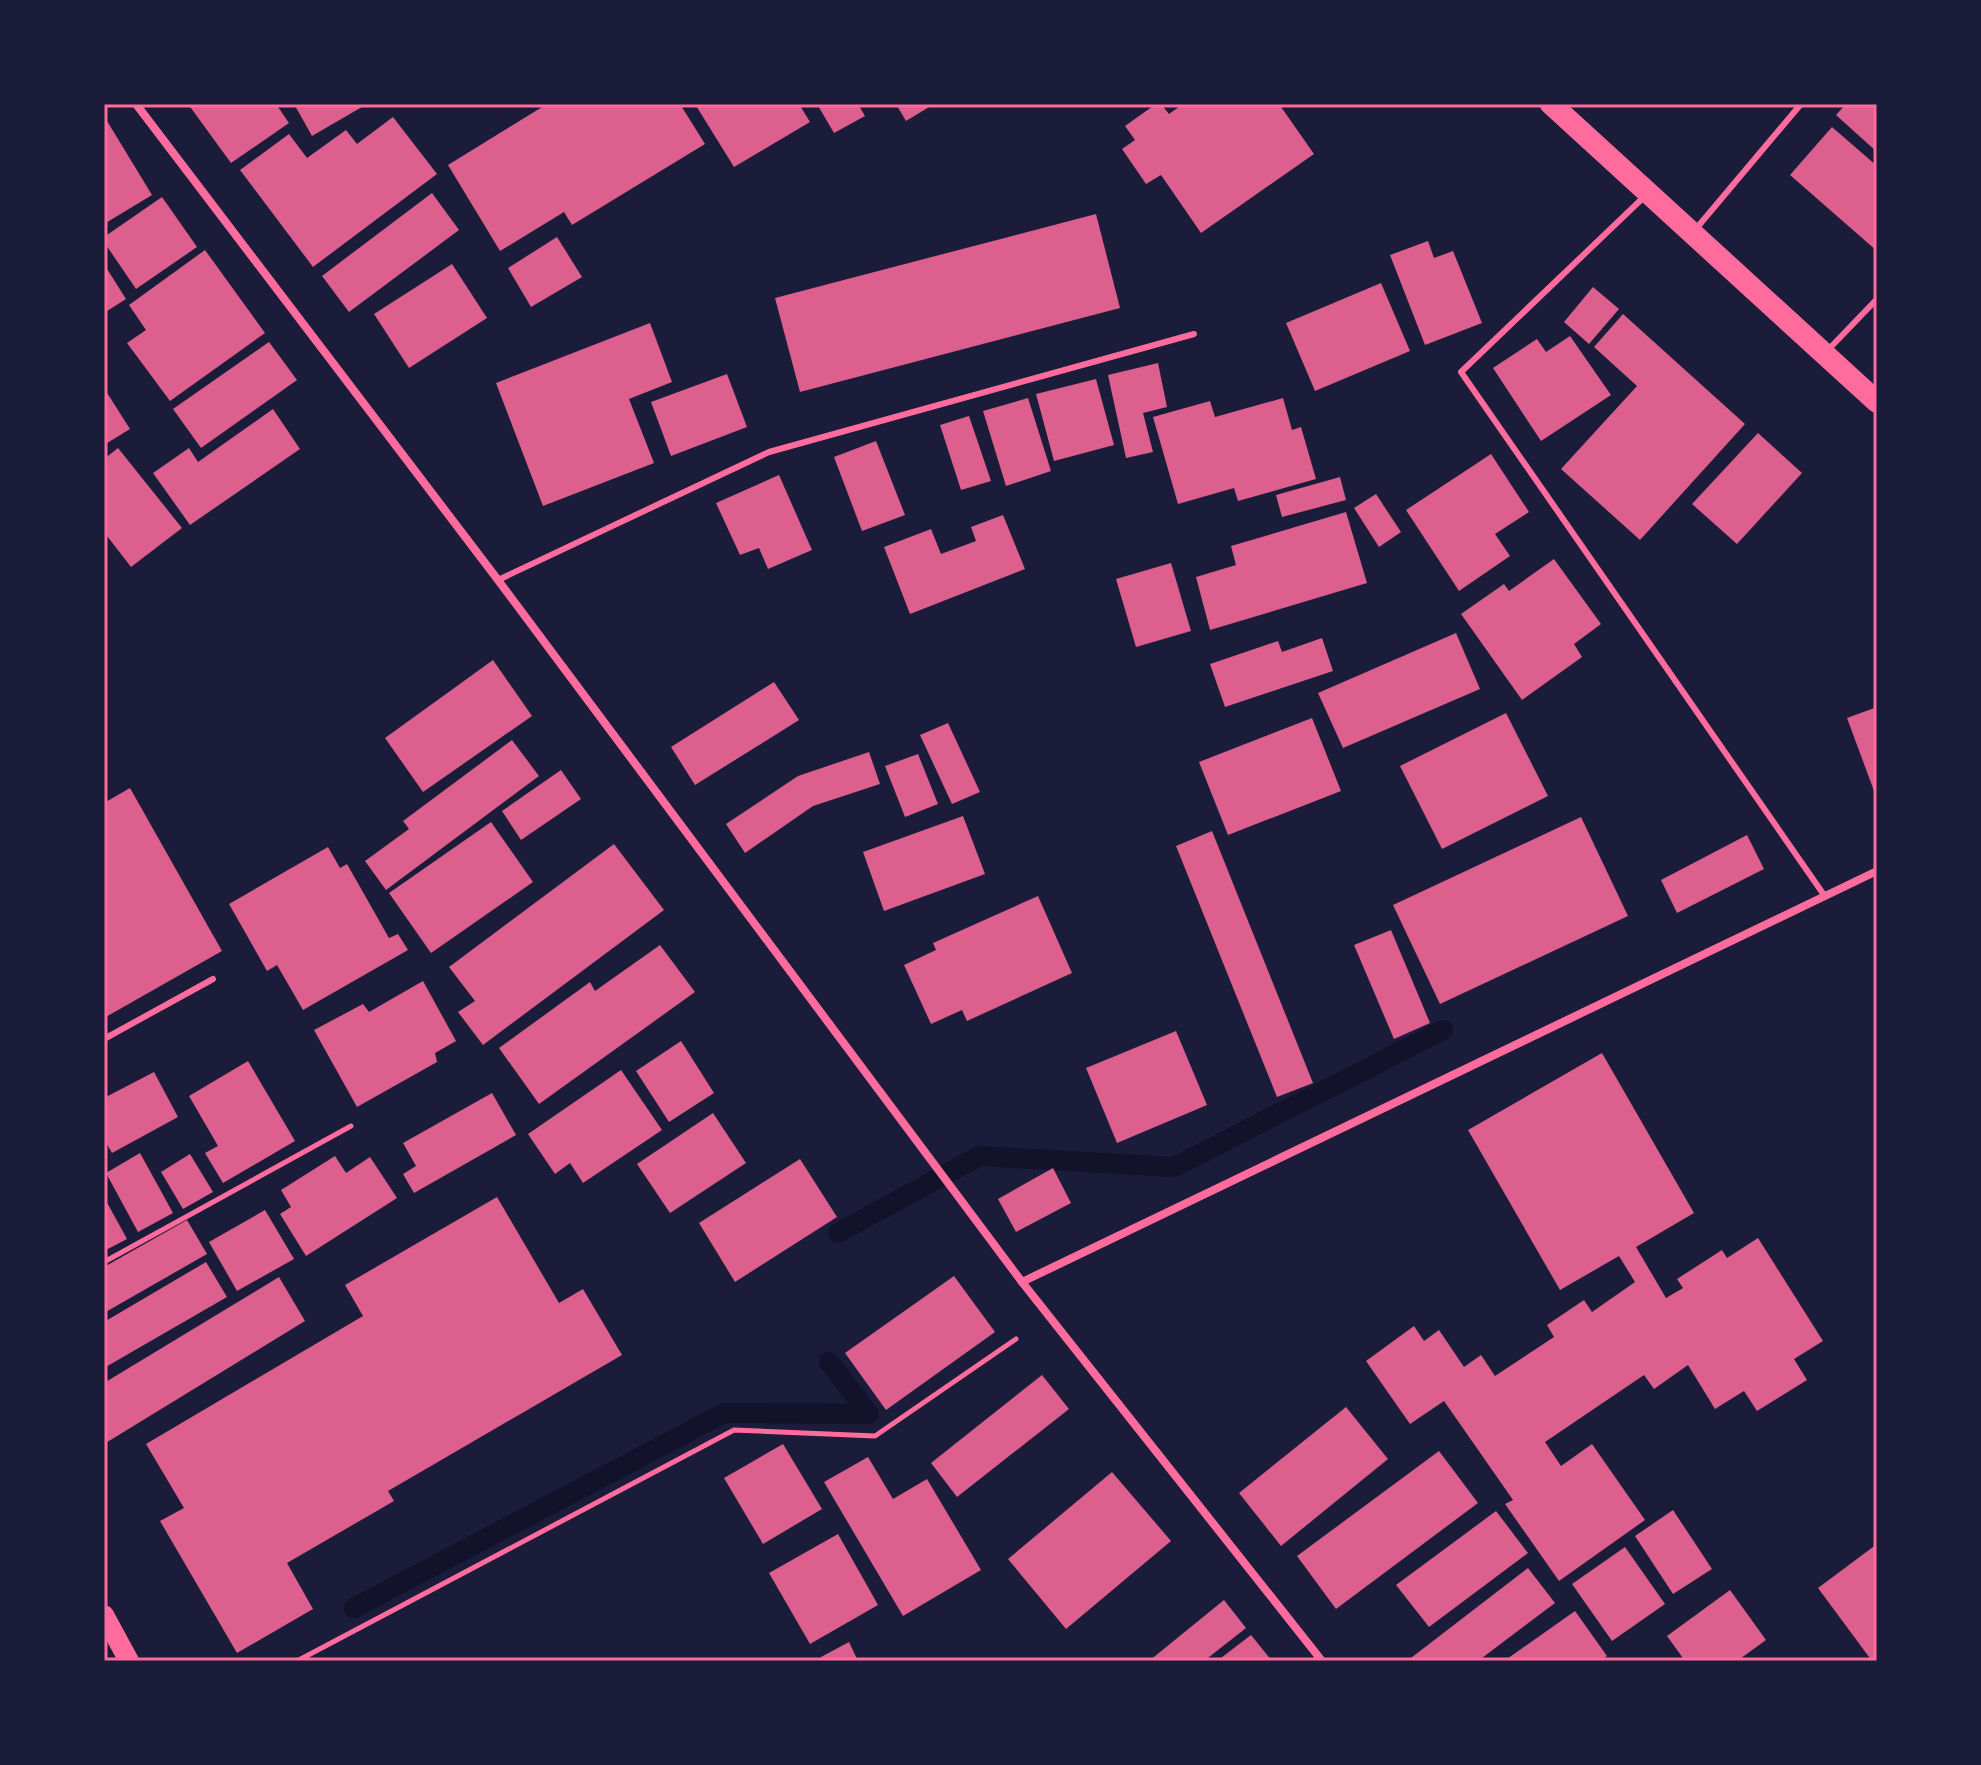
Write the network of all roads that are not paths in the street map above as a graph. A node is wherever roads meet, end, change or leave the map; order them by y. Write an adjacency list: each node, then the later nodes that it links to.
1 (136, 104): 10 (street)
2 (1551, 104): 4 (highway)
3 (1801, 104): 5 (lane)
4 (1648, 193): 5 (highway); 12 (lane)
5 (1693, 233): 8 (highway)
6 (1877, 299): 8 (lane)
7 (1194, 334): 10 (lane)
8 (1824, 353): 9 (highway)
9 (1877, 402)
10 (498, 580): 15 (street)
11 (1877, 871): 12 (street)
12 (1824, 895): 15 (street)
13 (213, 979): 14 (lane)
14 (104, 1039)
15 (1022, 1282): 18 (street)
16 (104, 1615): 17 (main road)
17 (129, 1661)
18 (1322, 1661)

